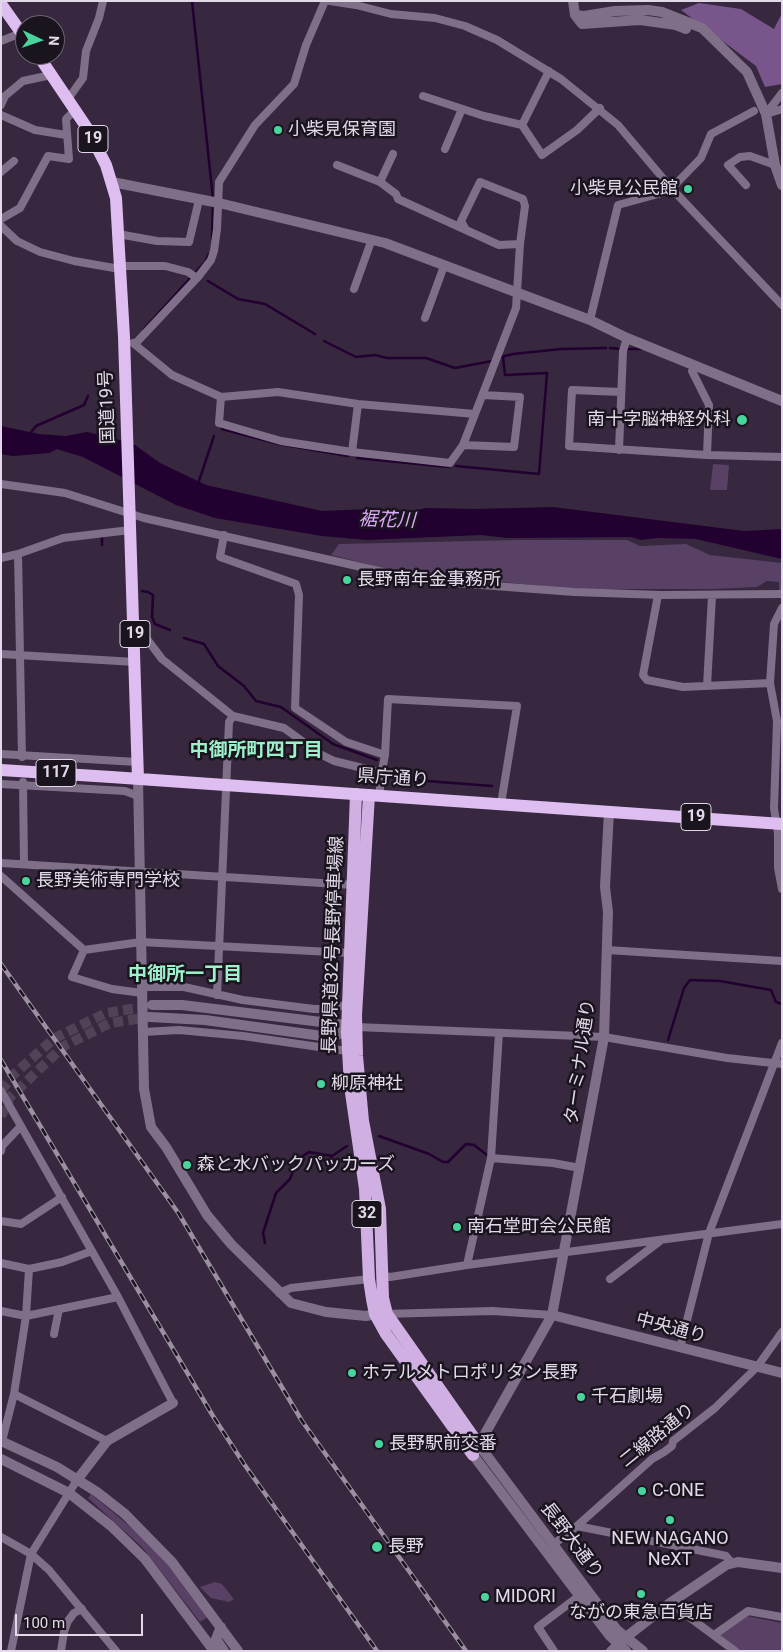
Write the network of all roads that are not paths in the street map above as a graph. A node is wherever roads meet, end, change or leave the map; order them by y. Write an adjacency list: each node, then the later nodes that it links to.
1 (103, 1): 17 (street)
2 (324, 1): 38 (street)
3 (330, 1): 5 (street)
4 (573, 1): 22 (street)
5 (356, 3): 11 (street)
6 (1, 4): 7 (highway)
7 (15, 24)
8 (15, 37): 9 (street)
9 (1, 41)
10 (45, 65): 12 (highway, 国道19号 / 19)
11 (549, 72): 18 (street); 24 (street)
12 (52, 75): 14 (street); 17 (highway, 国道19号 / 19)
13 (782, 93): 22 (street)
14 (3, 94): 16 (street)
15 (423, 96): 19 (street)
16 (1, 105)
17 (72, 105): 25 (street); 32 (highway, 国道19号 / 19)
18 (600, 108): 24 (street); 36 (street)
19 (462, 109): 24 (street); 26 (street)
20 (782, 109): 22 (street)
21 (754, 111): 36 (street)
22 (766, 114): 30 (street)
23 (1, 115): 25 (street)
24 (522, 125)
25 (66, 135): 39 (street)
26 (445, 149)
27 (394, 154): 33 (street)
28 (14, 161): 31 (street)
29 (337, 165): 33 (street)
30 (775, 165): 34 (street); 35 (street)
31 (1, 172)
32 (112, 182): 37 (street); 42 (highway, 国道19号 / 19)
33 (380, 182): 41 (street)
34 (746, 185)
35 (782, 185)
36 (672, 189): 50 (street); 52 (street)
37 (199, 200): 38 (street); 42 (street)
38 (215, 202): 43 (street); 47 (street)
39 (1, 219)
40 (1, 226): 46 (street)
41 (466, 230): 44 (street); 44 (street)
42 (118, 234): 46 (highway, 国道19号 / 19)
43 (372, 239): 45 (street); 48 (street)
44 (520, 244): 49 (street)
45 (444, 266): 49 (street); 51 (street)
46 (120, 268): 47 (street); 53 (highway, 国道19号 / 19)
47 (194, 276): 55 (street)
48 (354, 289)
49 (517, 294): 52 (street); 58 (street)
50 (782, 305)
51 (426, 318)
52 (590, 320): 54 (street)
53 (124, 337): 55 (street); 69 (highway, 国道19号 / 19)
54 (627, 338): 56 (street); 57 (street)
55 (135, 344): 59 (street)
56 (695, 365): 60 (street); 66 (street)
57 (621, 392): 64 (street); 64 (street)
58 (483, 395): 62 (street); 63 (street)
59 (221, 397): 61 (street); 65 (street)
60 (782, 401)
61 (358, 404): 62 (street); 65 (street)
62 (475, 414): 63 (street)
63 (463, 445): 65 (street)
64 (619, 450): 66 (street)
65 (352, 452)
66 (707, 455): 67 (street)
67 (782, 457)
68 (1, 484): 69 (street)
69 (129, 510): 70 (highway, 国道19号 / 19); 71 (street)
70 (130, 530): 72 (street); 78 (highway, 国道19号 / 19)
71 (224, 535): 75 (street); 87 (street)
72 (18, 554): 73 (street); 80 (street)
73 (1, 558)
74 (782, 594): 76 (street)
75 (658, 595): 76 (street); 83 (street)
76 (712, 596): 83 (street)
77 (782, 608): 82 (street)
78 (134, 622): 81 (highway, 国道19号 / 19); 84 (street)
79 (1, 654): 80 (street)
80 (20, 655): 81 (street); 86 (street)
81 (135, 662): 88 (highway, 国道19号 / 19)
82 (770, 683): 83 (street); 99 (street)
83 (707, 686)
84 (233, 716): 90 (street); 94 (street)
85 (1, 754): 86 (street)
86 (22, 756): 88 (street)
87 (386, 756): 90 (street); 97 (street)
88 (137, 762): 91 (highway, 国道19号 / 19)
89 (1, 770): 91 (highway, 県庁通り / 117, bridge)
90 (383, 773): 95 (street)
91 (138, 779): 94 (highway, 県庁通り / 19); 96 (street)
92 (1, 784): 93 (street)
93 (23, 784): 96 (street); 101 (street)
94 (225, 784): 95 (highway, 県庁通り / 19); 104 (street)
95 (368, 794): 97 (highway, 県庁通り / 19); 105 (main road, 長野県道32号長野停車場線 / 32); 118 (main road, 長野県道32号長野停車場線 / 32)
96 (138, 796): 102 (street)
97 (501, 804): 98 (highway, 県庁通り / 19)
98 (609, 811): 99 (highway, 県庁通り / 19); 110 (street, ターミナル通り)
99 (779, 824): 106 (street)
100 (1, 863): 101 (street)
101 (24, 864): 102 (street)
102 (140, 871): 104 (street); 107 (street)
103 (1, 876): 109 (street)
104 (222, 876): 105 (street); 108 (street)
105 (353, 885): 111 (main road, 長野県道32号長野停車場線 / 32)
106 (782, 889)
107 (141, 942): 108 (street); 109 (street); 113 (street)
108 (219, 946): 111 (street); 114 (street)
109 (84, 950): 113 (street)
110 (607, 950): 112 (street); 121 (street, ターミナル通り)
111 (350, 953): 115 (main road, 長野県道32号長野停車場線 / 32)
112 (782, 961)
113 (142, 990): 114 (street); 119 (street)
114 (217, 995): 115 (street)
115 (347, 1004): 118 (main road, 長野県道32号長野停車場線 / 32)
116 (152, 1005): 118 (street)
117 (150, 1017): 118 (street)
118 (350, 1028): 120 (street); 123 (main road, 長野県道32号長野停車場線 / 32); 140 (main road, 長野県道32号長野停車場線 / 32)
119 (143, 1032): 123 (street); 142 (street)
120 (499, 1033): 121 (street); 128 (street)
121 (604, 1037): 124 (street); 129 (street, ターミナル通り)
122 (782, 1042): 124 (street)
123 (347, 1052): 140 (main road, 長野県道32号長野停車場線 / 32)
124 (778, 1063): 133 (street)
125 (1, 1091): 126 (street)
126 (20, 1127): 127 (street); 130 (street)
127 (1, 1151)
128 (492, 1158): 129 (street); 138 (street)
129 (580, 1168): 136 (street, ターミナル通り)
130 (62, 1197): 131 (street); 135 (street)
131 (1, 1221)
132 (782, 1224): 133 (street)
133 (709, 1233): 134 (street); 151 (street)
134 (661, 1240): 136 (street); 141 (street)
135 (92, 1251): 139 (street); 143 (street)
136 (564, 1253): 138 (street); 148 (street, ターミナル通り)
137 (1, 1263): 139 (street)
138 (467, 1265): 140 (street)
139 (29, 1268): 147 (street)
140 (375, 1277): 142 (street); 146 (main road, 長野県道32号長野停車場線 / 32)
141 (610, 1279)
142 (279, 1293): 146 (street)
143 (118, 1297): 144 (street); 155 (street)
144 (59, 1309): 147 (street); 150 (street)
145 (1, 1311): 147 (street)
146 (381, 1314): 148 (street); 158 (main road, 長野県道32号長野停車場線 / 32)
147 (26, 1316): 154 (street)
148 (552, 1316): 151 (street, 中央通り); 158 (street, ターミナル通り)
149 (782, 1332): 152 (street, 二線路通り)
150 (54, 1334)
151 (680, 1348): 152 (street, 中央通り)
152 (756, 1367): 153 (street, 中央通り); 163 (street, 二線路通り)
153 (782, 1373)
154 (14, 1394): 156 (street); 157 (street)
155 (172, 1403): 157 (street)
156 (2, 1441): 161 (street)
157 (107, 1441): 161 (street)
158 (475, 1457): 160 (street, 長野大通り); 160 (street); 169 (street, 長野大通り)
159 (1, 1459): 162 (street)
160 (494, 1466): 165 (street, 長野大通り)
161 (77, 1480): 162 (street); 173 (street)
162 (69, 1493): 166 (street); 176 (street)
163 (577, 1526): 165 (street, 二線路通り); 167 (street)
164 (1, 1537): 166 (street)
165 (554, 1544): 175 (street, 長野大通り)
166 (31, 1554): 171 (street); 177 (street)
167 (732, 1563): 168 (street); 170 (street)
168 (782, 1568)
169 (579, 1596): 175 (street, 長野大通り); 182 (street)
170 (670, 1603): 174 (street); 175 (street)
171 (82, 1608): 178 (street); 179 (street)
172 (782, 1617): 174 (street)
173 (221, 1627): 180 (street); 181 (street)
174 (714, 1635): 185 (street)
175 (618, 1644): 183 (street, 長野大通り); 184 (street, 長野大通り)
176 (213, 1650)
177 (11, 1651)
178 (61, 1651)
179 (116, 1651)
180 (224, 1651)
181 (238, 1651)
182 (554, 1651)
183 (626, 1651)
184 (644, 1651)
185 (735, 1651)

